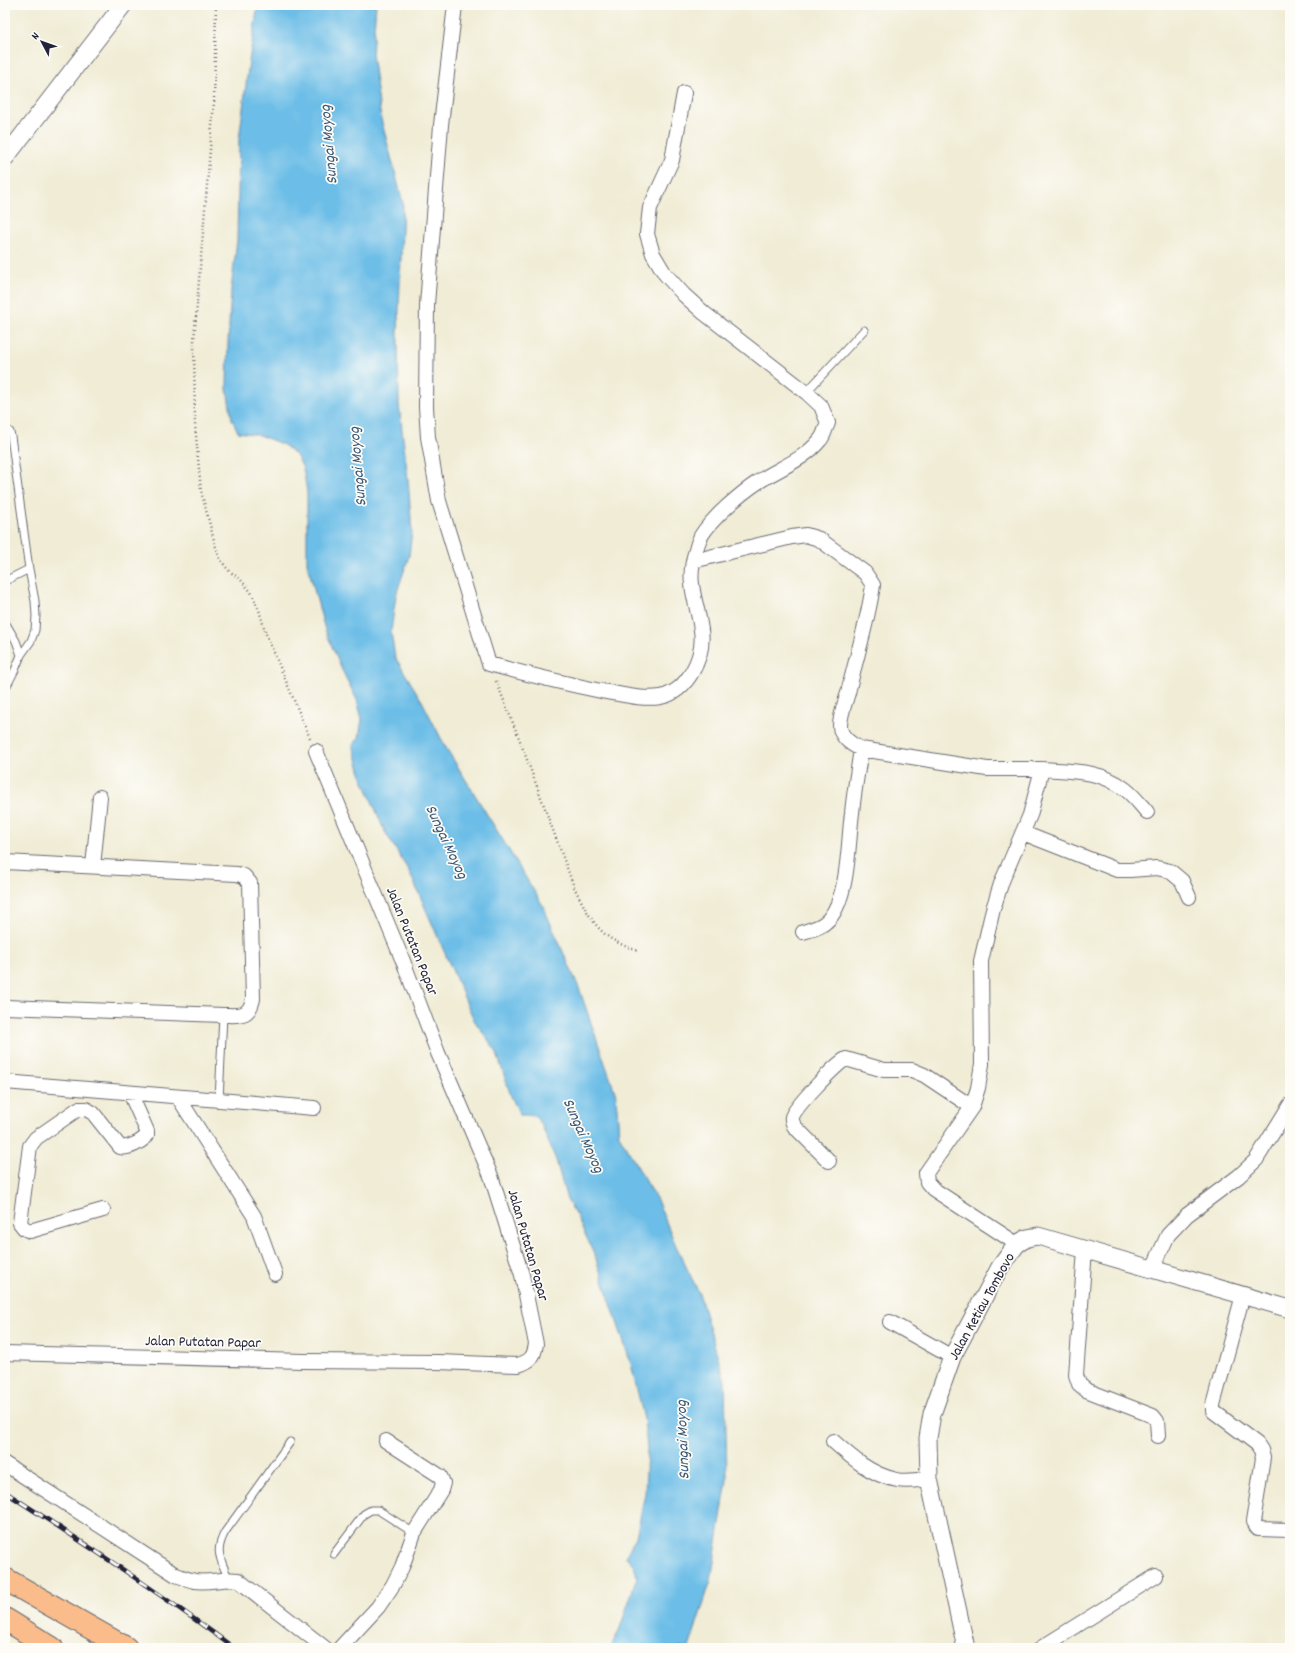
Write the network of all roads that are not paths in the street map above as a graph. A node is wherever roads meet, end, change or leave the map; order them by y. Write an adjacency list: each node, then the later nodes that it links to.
1 (123, 5): 4 (street)
2 (455, 5): 8 (street)
3 (684, 93): 6 (street)
4 (5, 158)
5 (864, 330): 6 (lane)
6 (807, 393): 8 (street)
7 (5, 428): 9 (lane)
8 (693, 561): 14 (street)
9 (29, 569): 10 (lane); 12 (lane)
10 (5, 581)
11 (5, 622): 12 (lane)
12 (21, 655): 13 (lane)
13 (5, 689)
14 (861, 749): 16 (street); 23 (street)
15 (316, 751): 42 (street, Jalan Putatan Papar)
16 (1042, 769): 18 (street); 19 (street)
17 (100, 797): 21 (street)
18 (1147, 812)
19 (1023, 833): 22 (street); 31 (street)
20 (5, 862): 21 (street)
21 (93, 866): 25 (street)
22 (1189, 897)
23 (803, 932)
24 (5, 1007): 25 (street)
25 (223, 1015): 29 (lane)
26 (5, 1082): 27 (street)
27 (130, 1093): 28 (street); 34 (street)
28 (178, 1097): 29 (street); 38 (street)
29 (219, 1100): 32 (street)
30 (1290, 1105): 37 (street)
31 (972, 1107): 33 (street); 35 (street)
32 (314, 1108)
33 (829, 1161)
34 (103, 1210)
35 (1017, 1244): 36 (street, Jalan Ketiau Tombovo); 43 (street, Jalan Ketiau Tombovo)
36 (1085, 1249): 37 (street, Jalan Ketiau Tombovo); 44 (street)
37 (1153, 1268): 39 (street, Jalan Ketiau Tombovo)
38 (275, 1274)
39 (1243, 1295): 40 (street, Jalan Ketiau Tombovo); 50 (street)
40 (1290, 1309)
41 (890, 1322): 43 (street)
42 (5, 1353)
43 (952, 1357): 49 (street, Jalan Ketiau Tombovo)
44 (1158, 1436)
45 (386, 1441): 51 (street)
46 (833, 1441): 49 (street)
47 (290, 1442): 54 (lane)
48 (5, 1464): 54 (street)
49 (929, 1479): 61 (street, Jalan Ketiau Tombovo)
50 (1290, 1530)
51 (414, 1533): 52 (lane); 60 (street)
52 (334, 1554)
53 (1156, 1576): 62 (street)
54 (228, 1578): 59 (street)
55 (5, 1579): 58 (highway)
56 (5, 1619): 57 (highway)
57 (52, 1648)
58 (126, 1648)
59 (325, 1648)
60 (340, 1648)
61 (966, 1648)
62 (1040, 1648)

